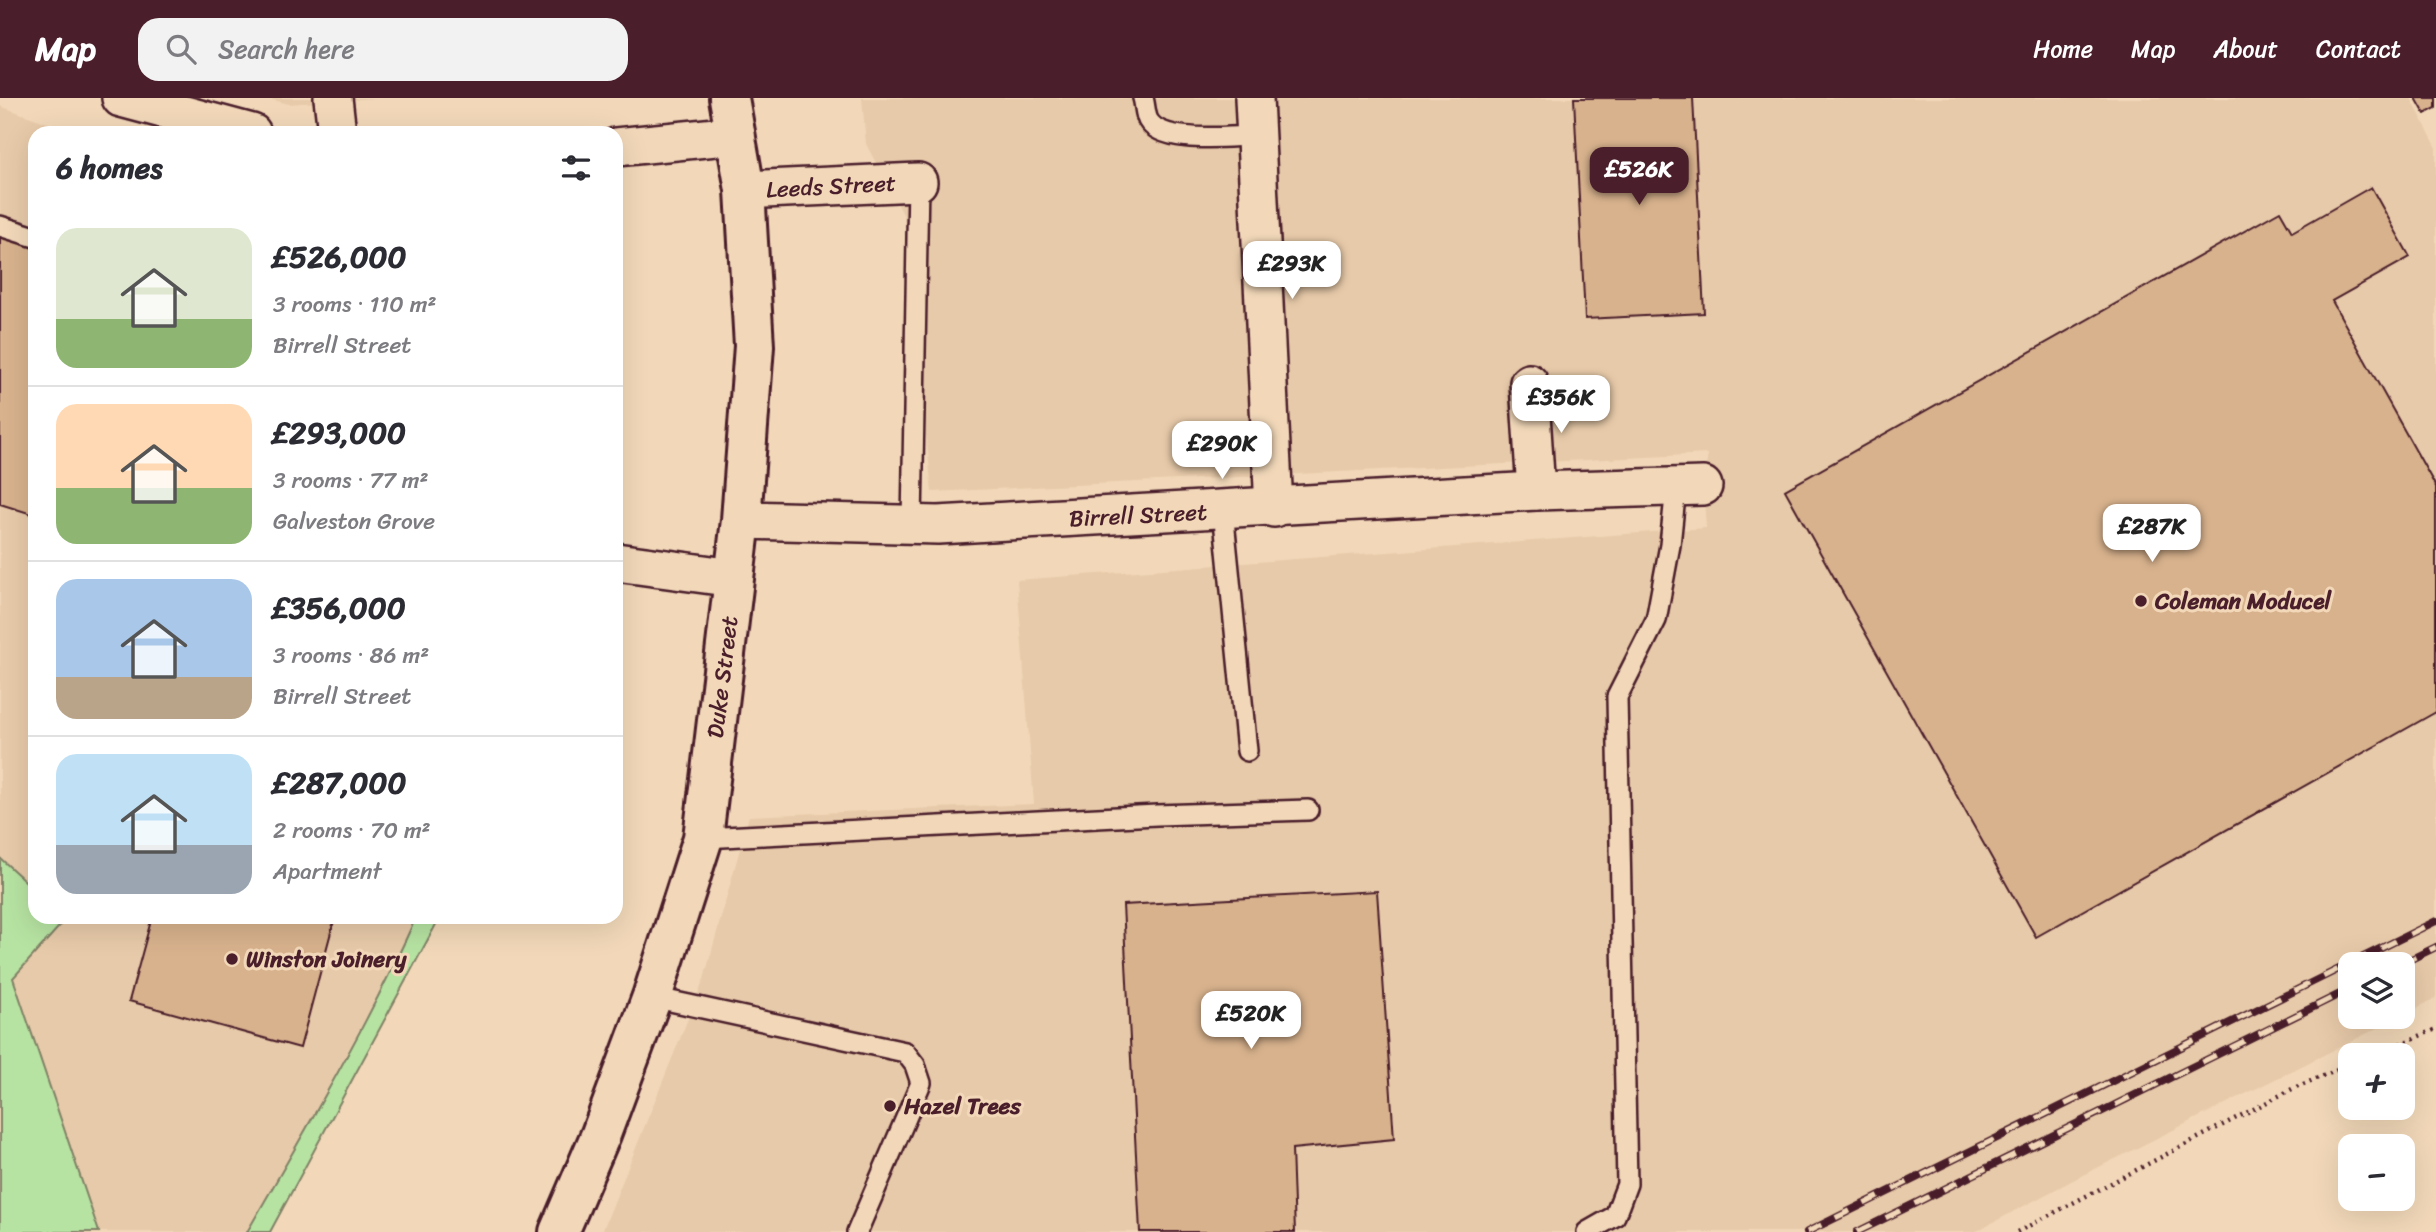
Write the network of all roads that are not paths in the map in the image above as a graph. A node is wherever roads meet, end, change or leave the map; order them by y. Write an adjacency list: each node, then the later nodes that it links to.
1 (121, 98): 6 (street)
2 (333, 98): 7 (street)
3 (729, 98): 8 (street, Duke Street)
4 (1143, 98): 9 (lane)
5 (1254, 98): 9 (street)
6 (219, 126)
7 (336, 126)
8 (736, 135): 10 (street); 12 (street, Duke Street)
9 (1255, 136): 18 (street)
10 (623, 146)
11 (918, 182): 12 (street, Leeds Street); 21 (lane)
12 (745, 190): 20 (street, Duke Street)
13 (0, 226): 14 (lane)
14 (28, 235)
15 (1529, 383): 17 (street)
16 (1689, 487): 17 (street, Birrell Street); 30 (lane)
17 (1536, 491): 18 (street, Birrell Street)
18 (1274, 508): 19 (street, Birrell Street)
19 (1223, 510): 21 (street, Birrell Street); 24 (lane)
20 (741, 520): 21 (street, Birrell Street); 23 (street, Duke Street)
21 (912, 524)
22 (623, 563): 23 (street)
23 (734, 578): 26 (street, Duke Street)
24 (1247, 751)
25 (1308, 810): 26 (lane)
26 (703, 838): 27 (street, Duke Street)
27 (652, 997): 28 (street, Duke Street); 29 (lane)
28 (558, 1232)
29 (857, 1232)
30 (1587, 1232)

